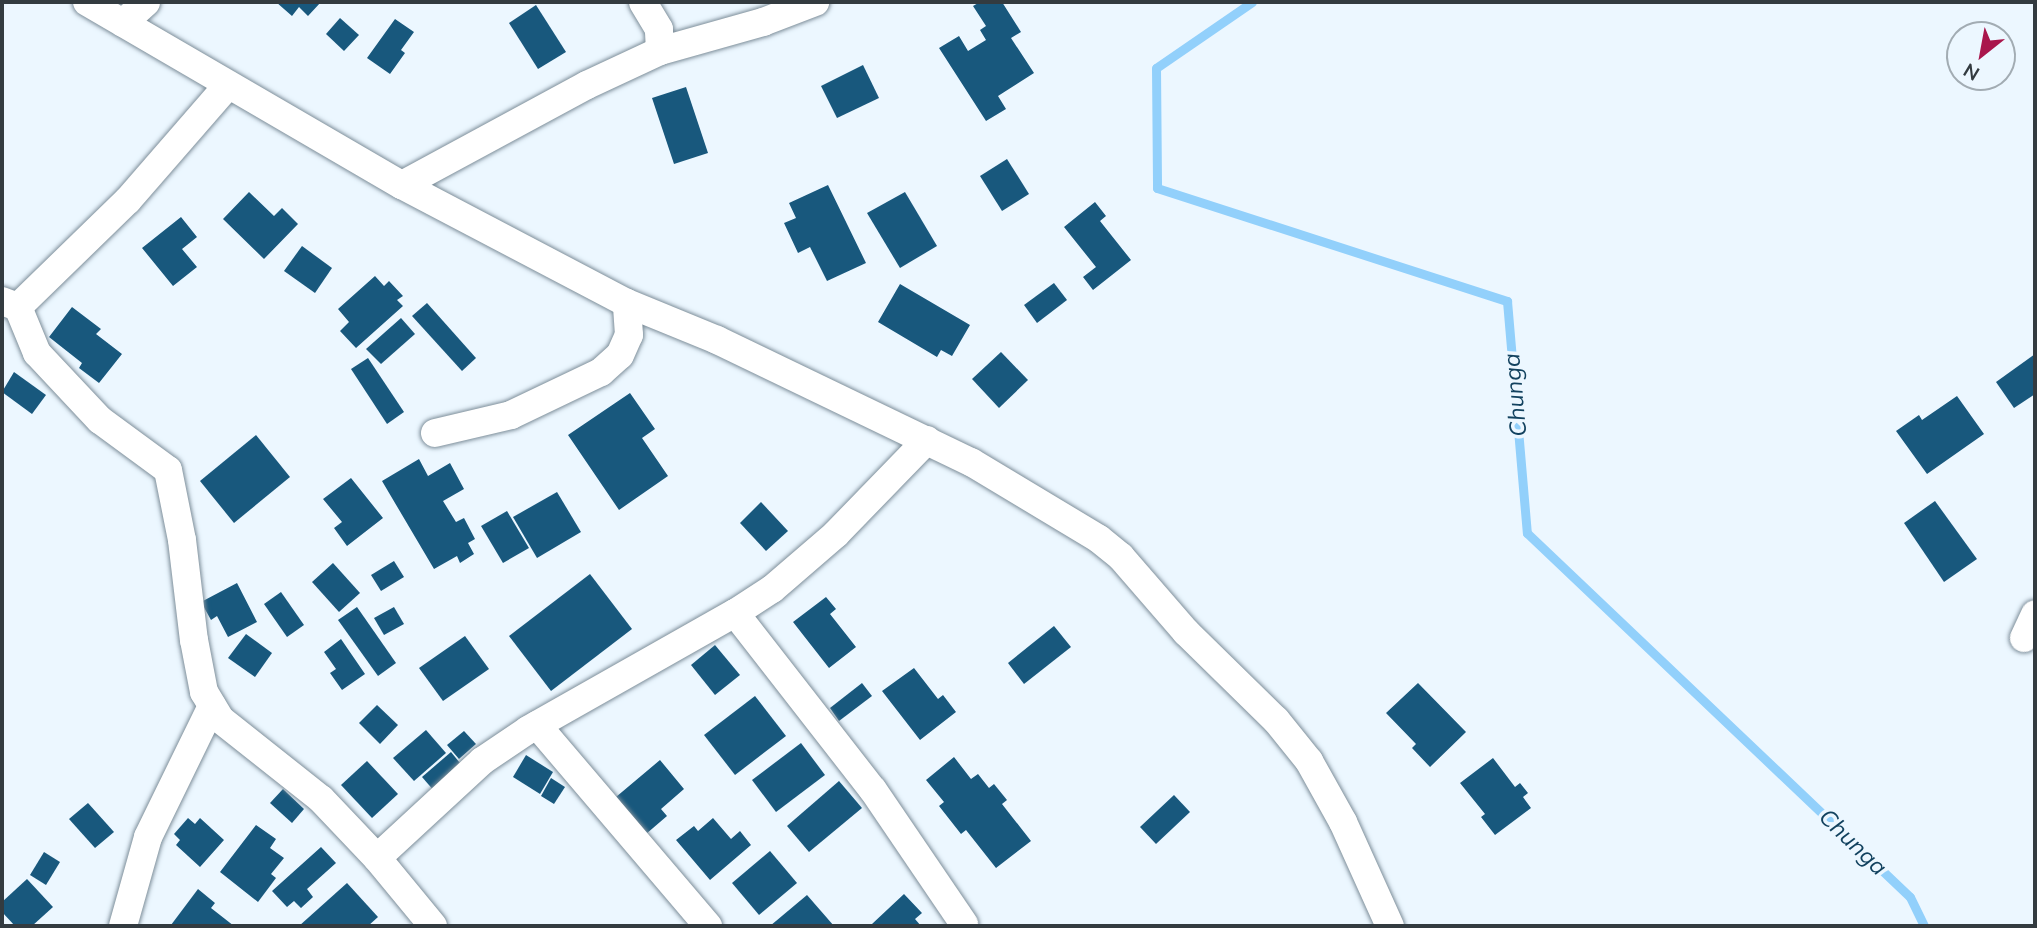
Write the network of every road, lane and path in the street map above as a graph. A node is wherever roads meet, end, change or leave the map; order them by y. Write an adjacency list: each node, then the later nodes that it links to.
1 (87, 2): 5 (street)
2 (146, 2): 5 (street)
3 (643, 2): 6 (street)
4 (815, 2): 6 (street)
5 (123, 23): 7 (street)
6 (660, 51): 8 (street)
7 (227, 86): 8 (street); 10 (street)
8 (402, 185): 9 (street)
9 (627, 303): 11 (street); 12 (street)
10 (10, 304): 14 (street)
11 (435, 433)
12 (927, 440): 13 (street); 21 (street)
13 (735, 613): 15 (street); 17 (street)
14 (212, 706): 16 (street); 18 (street)
15 (537, 725): 16 (street); 20 (street)
16 (377, 858): 19 (street)
17 (964, 924)
18 (123, 926)
19 (433, 926)
20 (708, 926)
21 (1390, 926)

